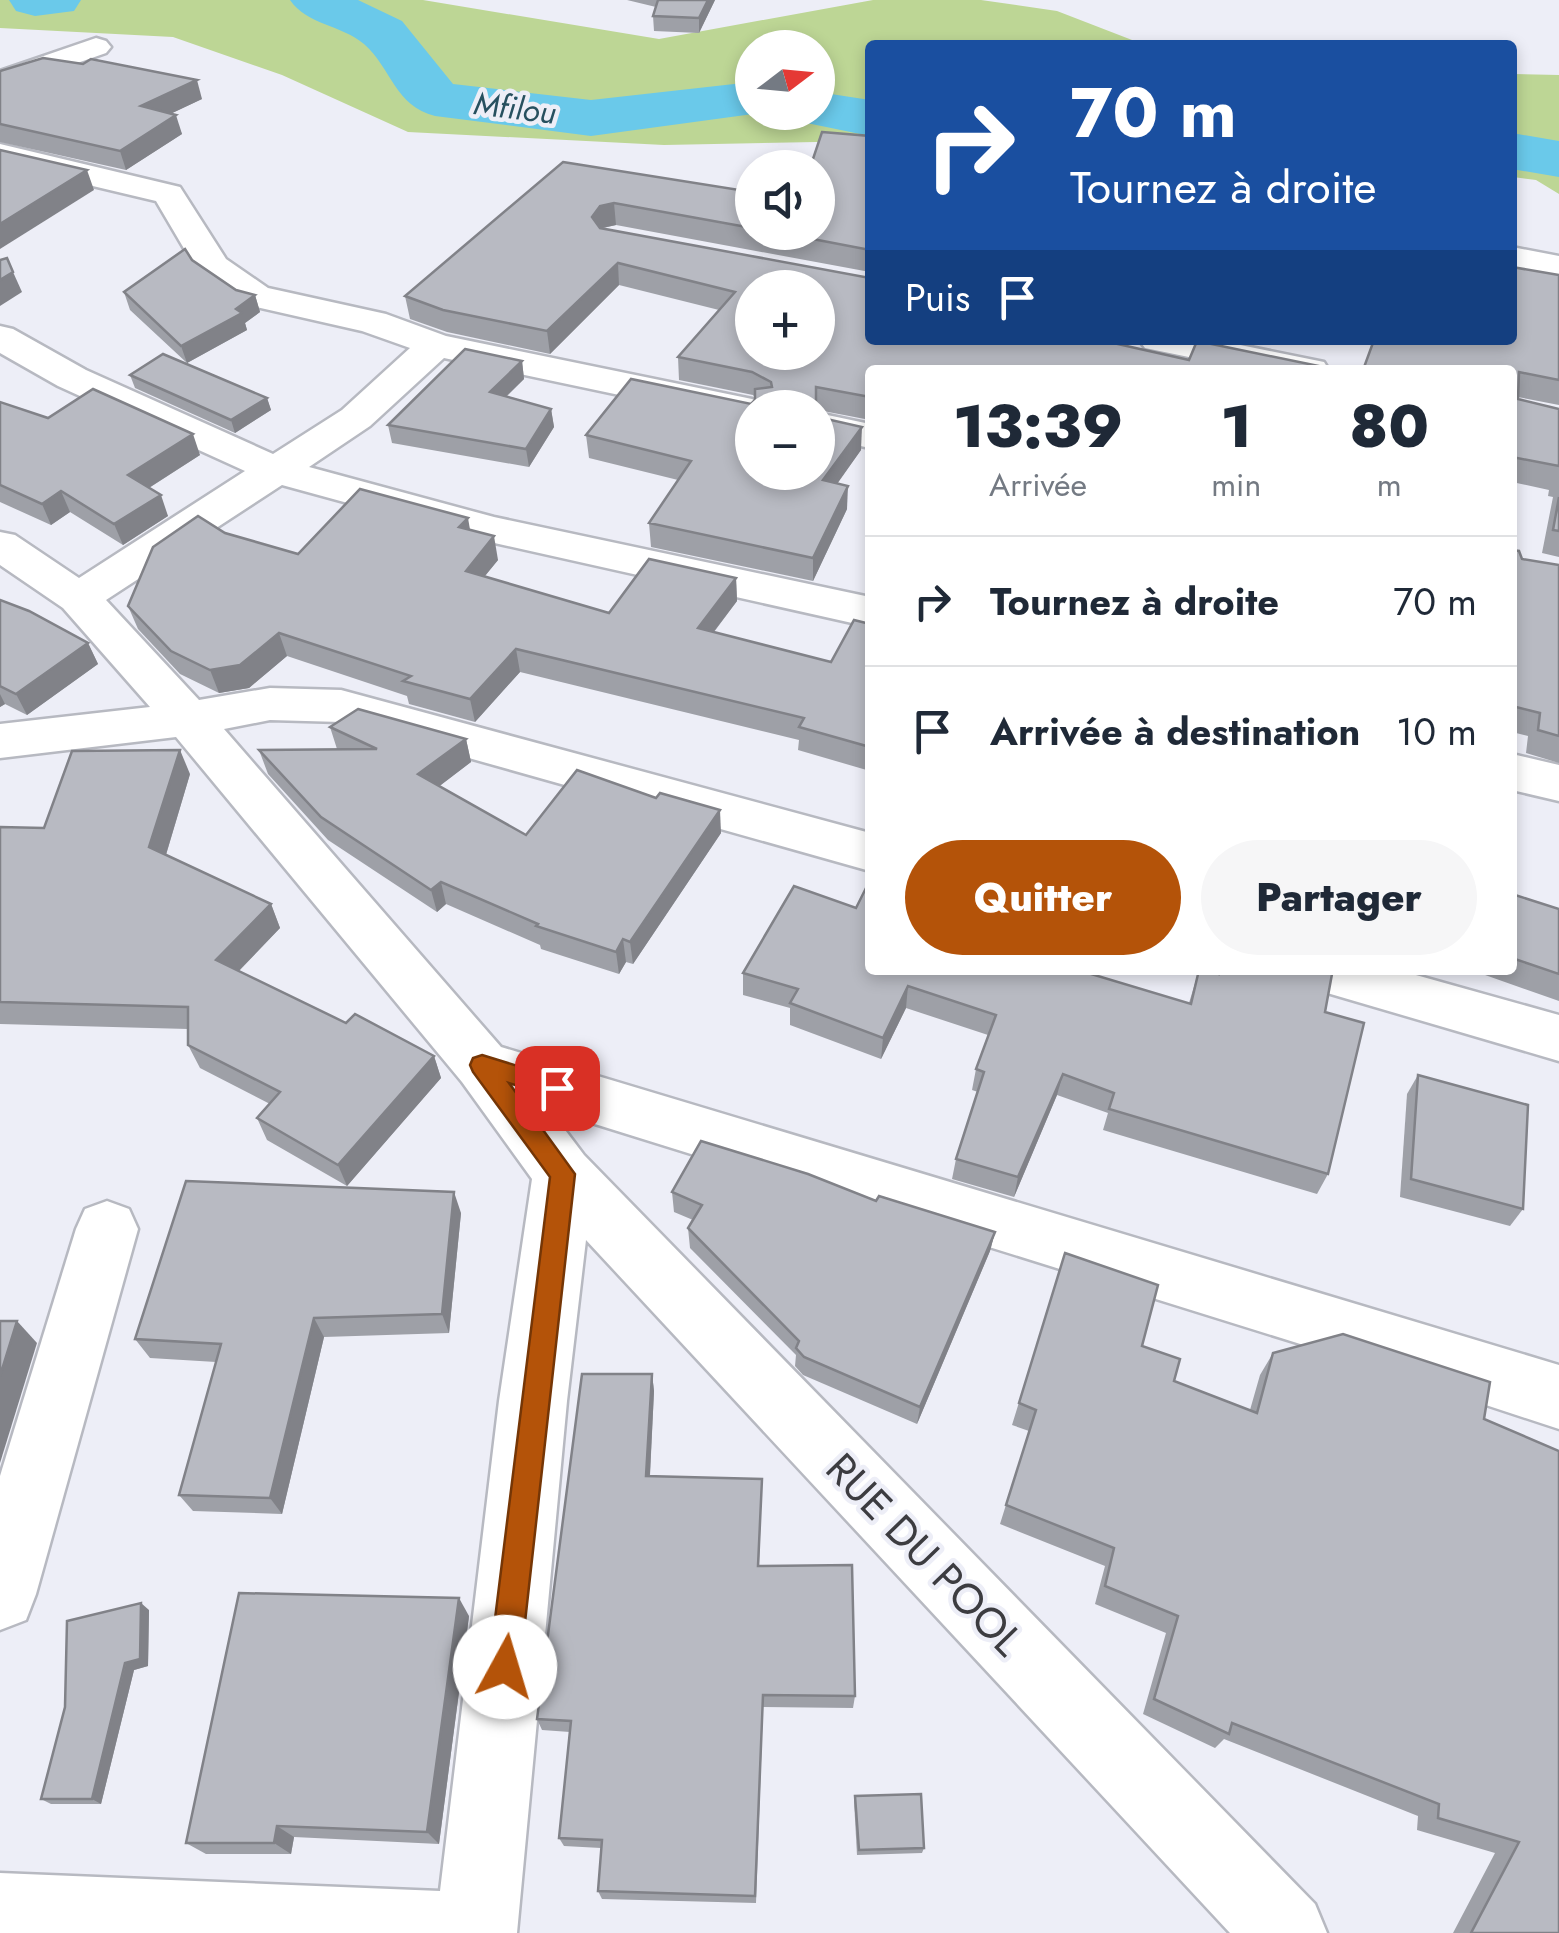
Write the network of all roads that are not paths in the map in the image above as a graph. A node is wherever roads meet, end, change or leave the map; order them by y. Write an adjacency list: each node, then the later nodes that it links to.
1 (96, 47): 2 (street)
2 (0, 82)
3 (0, 154): 7 (street)
4 (1517, 259): 5 (street)
5 (1559, 267)
6 (0, 337): 13 (street)
7 (436, 345): 10 (street); 13 (street)
8 (1183, 345): 9 (street)
9 (1285, 365)
10 (735, 407)
11 (835, 429): 12 (street)
12 (865, 435)
13 (278, 471): 15 (street); 16 (street)
14 (0, 545): 15 (street, RUE DU POOL)
15 (79, 598): 17 (street, RUE DU POOL)
16 (865, 611)
17 (188, 719): 18 (street); 21 (street); 24 (street, RUE DU POOL)
18 (0, 741)
19 (1517, 773): 20 (street)
20 (1559, 783)
21 (865, 851)
22 (1337, 975): 23 (street)
23 (1559, 1038)
24 (482, 1065): 25 (street, RUE DU POOL); 27 (street)
25 (563, 1174): 30 (street); 31 (street, RUE DU POOL)
26 (107, 1229): 28 (street)
27 (1559, 1398)
28 (0, 1594)
29 (0, 1914): 30 (street)
30 (473, 1933)
31 (1286, 1933)

